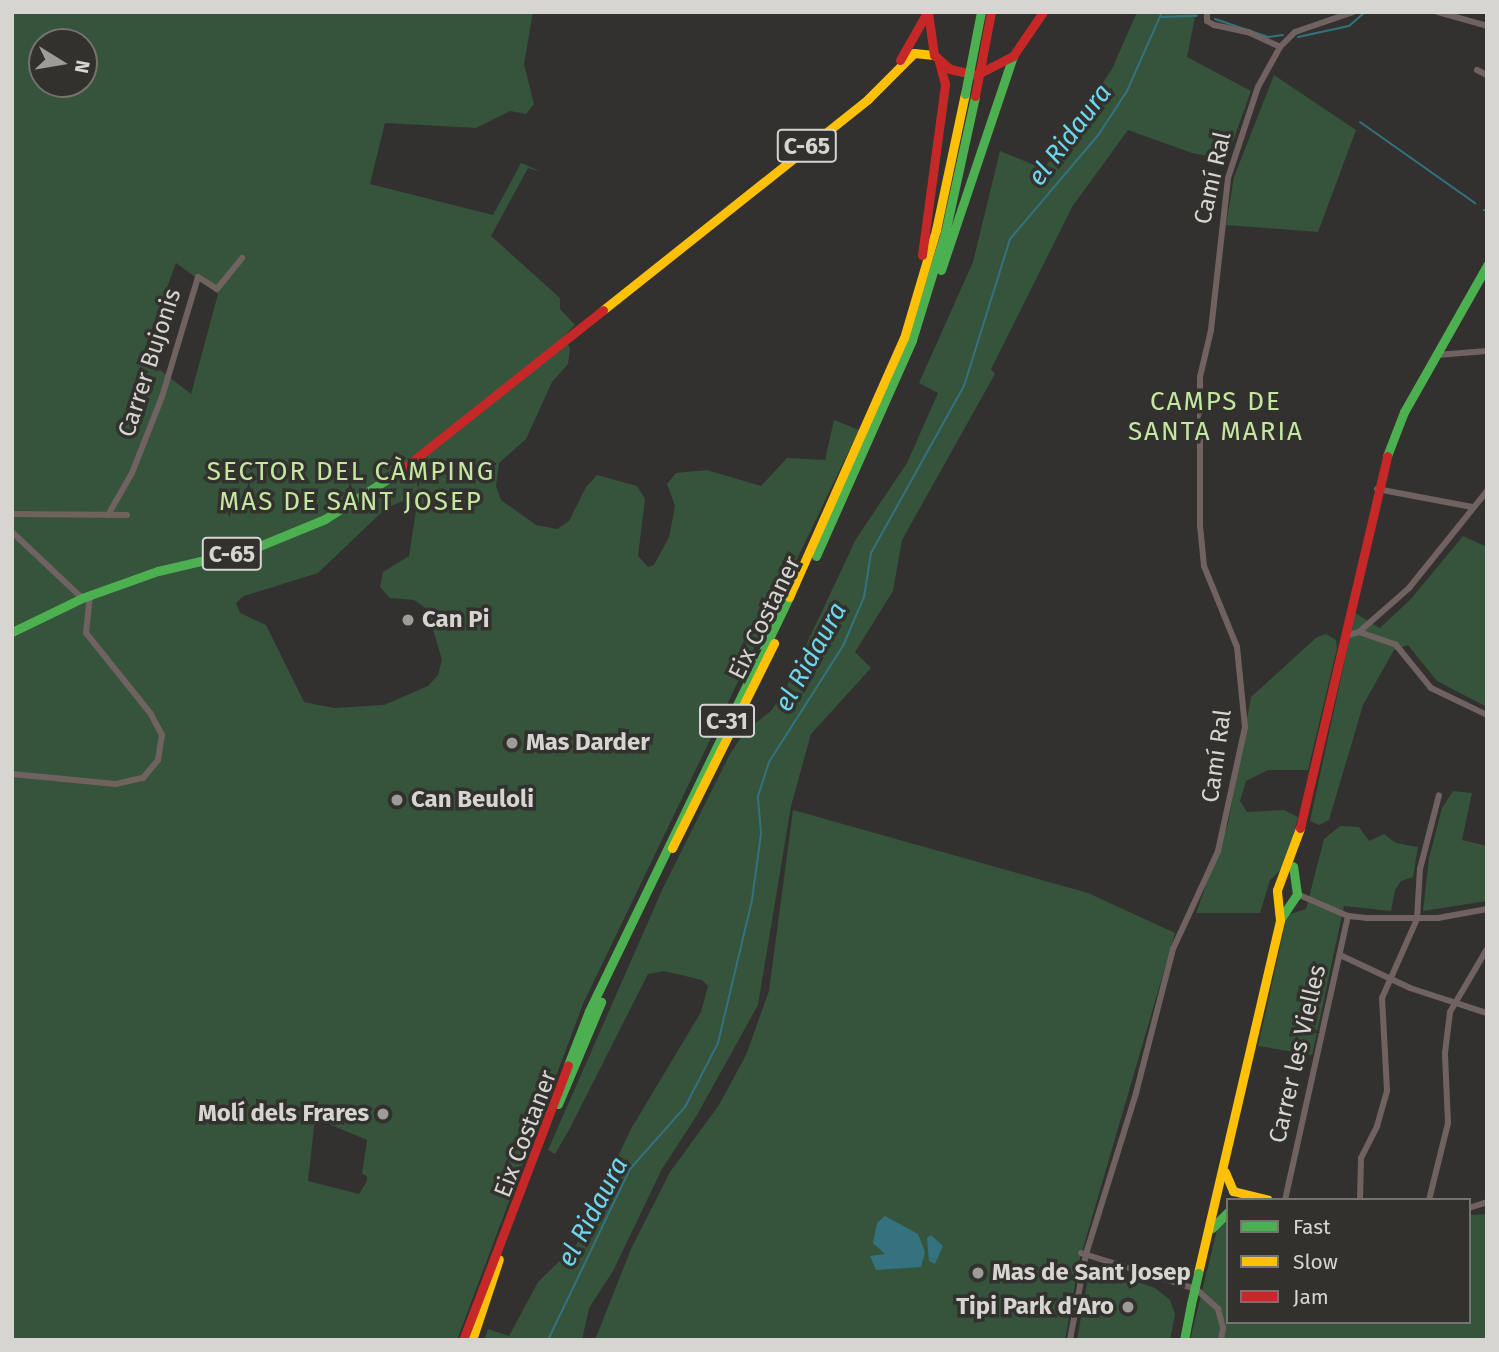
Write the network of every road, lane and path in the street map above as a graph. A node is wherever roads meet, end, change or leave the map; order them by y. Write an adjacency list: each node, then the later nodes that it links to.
1 (927, 12): 11 (main road, C-65); 14 (main road, C-65)
2 (981, 12): 15 (main road, Eix Costaner / C-31, bridge)
3 (991, 12): 15 (main road, Eix Costaner / C-31, bridge)
4 (1043, 12): 10 (main road)
5 (1207, 12): 9 (street)
6 (1353, 12): 9 (street)
7 (1438, 12): 8 (street)
8 (1487, 26)
9 (1280, 47): 55 (street, Camí Ral)
10 (1013, 56): 11 (main road); 18 (main road)
11 (937, 58): 14 (main road, C-65); 18 (main road)
12 (1477, 70): 13 (street)
13 (1487, 75)
14 (883, 84): 28 (main road, C-65)
15 (970, 95): 18 (main road, Eix Costaner / C-31)
16 (242, 258): 25 (street, Carrer Bujonis)
17 (1487, 265): 20 (main road)
18 (916, 316): 56 (main road, Eix Costaner / C-31); 57 (main road, Eix Costaner / C-31)
19 (1487, 351): 20 (street)
20 (1437, 355): 21 (main road)
21 (1377, 489): 23 (street); 31 (main road)
22 (1487, 491): 23 (street)
23 (1472, 507): 30 (street)
24 (12, 514): 25 (street)
25 (108, 515): 26 (street)
26 (127, 515)
27 (12, 531): 28 (street)
28 (86, 597): 29 (main road, C-65); 33 (street)
29 (12, 632)
30 (1359, 632): 31 (street); 32 (street)
31 (1345, 636): 35 (main road)
32 (1487, 715)
33 (12, 774)
34 (1439, 795): 39 (street)
35 (1292, 887): 36 (main road); 36 (main road); 38 (street)
36 (1284, 901): 45 (main road)
37 (1487, 909): 39 (street)
38 (1348, 916): 39 (street); 41 (street, Carrer les Vielles)
39 (1417, 919): 42 (street)
40 (1487, 949): 43 (street)
41 (1340, 955): 42 (street); 49 (street, Carrer les Vielles)
42 (1388, 979): 43 (street); 50 (street)
43 (1454, 1002): 44 (street); 51 (street)
44 (1487, 1013)
45 (1224, 1169): 46 (main road); 47 (main road)
46 (1233, 1191): 47 (main road); 48 (main road)
47 (1218, 1195): 52 (main road); 54 (main road)
48 (1260, 1198)
49 (1285, 1198)
50 (1360, 1198)
51 (1429, 1198)
52 (1226, 1200)
53 (1226, 1214): 54 (main road)
54 (1209, 1233): 59 (main road, bridge)
55 (1083, 1254): 58 (street, Camí Ral); 60 (street)
56 (463, 1340)
57 (472, 1340)
58 (1070, 1340)
59 (1184, 1340)
60 (1221, 1340)

